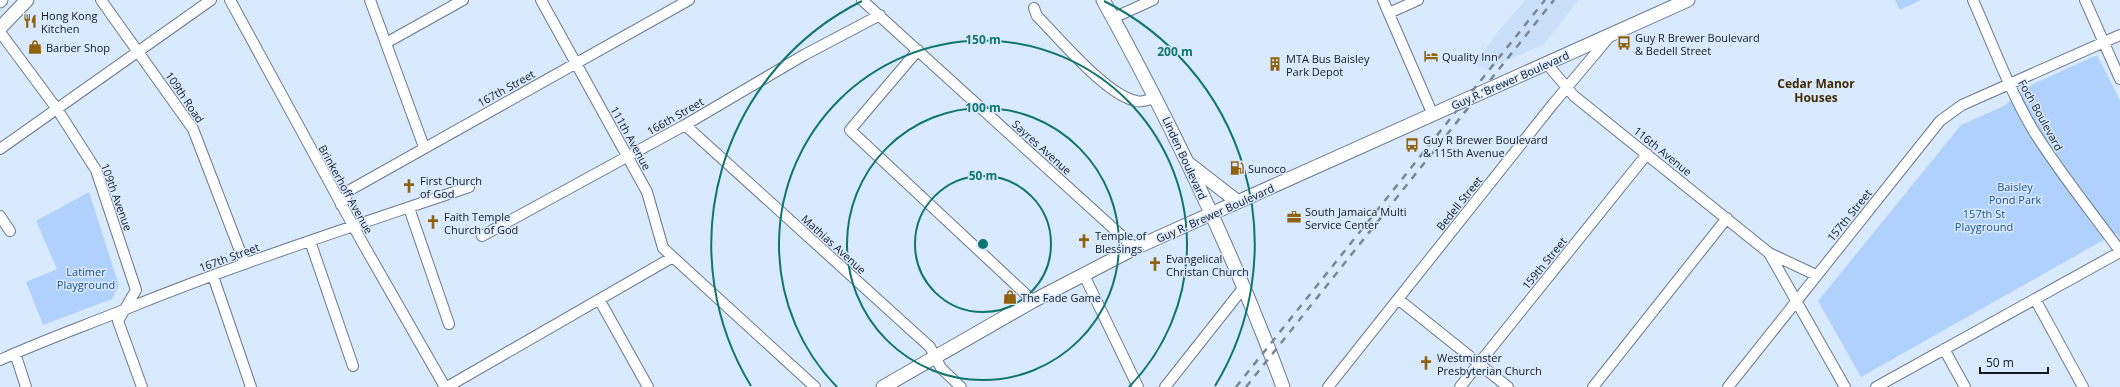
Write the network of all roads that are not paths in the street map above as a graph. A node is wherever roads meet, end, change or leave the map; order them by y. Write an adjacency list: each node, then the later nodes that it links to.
1 (27, 0): 21 (main road)
2 (101, 0): 28 (street, 109th Road)
3 (211, 0): 28 (street)
4 (370, 0): 26 (street)
5 (463, 0): 26 (street)
6 (541, 0): 29 (street, 111th Avenue)
7 (689, 0): 29 (street, 167th Street)
8 (862, 0): 19 (street, Sayres Avenue)
9 (1104, 0): 20 (main road, Linden Boulevard)
10 (1153, 0): 20 (street)
11 (1383, 0): 18 (street)
12 (1418, 0): 18 (street)
13 (1688, 0): 23 (main road, Guy R. Brewer Boulevard)
14 (1973, 0): 32 (street, Foch Boulevard)
15 (2085, 0): 25 (street)
16 (234, 2): 45 (street, Brinkerhoff Avenue)
17 (1034, 8): 34 (street)
18 (1389, 13): 36 (street)
19 (880, 15): 27 (street, Sayres Avenue); 37 (street, 166th Street)
20 (1113, 18): 34 (main road, Linden Boulevard)
21 (0, 28)
22 (0, 32): 35 (street, 109th Avenue)
23 (1611, 34): 30 (main road, Guy R. Brewer Boulevard); 33 (street, Bedell Street)
24 (2120, 35): 25 (street, 157th Street)
25 (2104, 42): 31 (street); 32 (street, 157th Street)
26 (386, 43): 38 (street)
27 (918, 50): 54 (street, Sayres Avenue); 67 (street)
28 (138, 52): 35 (street); 58 (street, 109th Road)
29 (576, 63): 38 (street, 167th Street); 41 (street, 111th Avenue)
30 (1547, 64): 33 (street, 116th Avenue); 36 (main road, Guy R. Brewer Boulevard)
31 (2120, 79)
32 (2010, 84): 55 (street, Foch Boulevard); 61 (street, 157th Street)
33 (1567, 88): 40 (street, 116th Avenue); 63 (street, Bedell Street)
34 (1156, 98): 42 (main road, Linden Boulevard)
35 (58, 109): 39 (street); 68 (street, 109th Avenue)
36 (1433, 115): 44 (main road, Guy R. Brewer Boulevard)
37 (685, 125): 41 (street, 166th Street); 72 (street, Mathias Avenue)
38 (424, 147): 45 (street, 167th Street)
39 (0, 149)
40 (1647, 154): 49 (street, 116th Avenue); 74 (street, 159th Street)
41 (628, 156): 52 (street, 166th Street); 57 (street, 111th Avenue)
42 (1187, 163): 44 (main road); 47 (main road, Linden Boulevard)
43 (469, 187): 46 (street, 167th Street)
44 (1238, 202): 47 (main road, Guy R. Brewer Boulevard)
45 (342, 205): 50 (street, Brinkerhoff Avenue)
46 (409, 208): 50 (street, 167th Street); 69 (street)
47 (1212, 214): 54 (main road, Guy R. Brewer Boulevard); 62 (main road, Linden Boulevard)
48 (0, 216): 51 (street)
49 (1728, 218): 56 (street, 116th Avenue); 90 (street)
50 (353, 226): 53 (street, 167th Street); 79 (street, Brinkerhoff Avenue)
51 (10, 231)
52 (482, 236)
53 (310, 241): 58 (street, 167th Street); 75 (street)
54 (1136, 248): 59 (main road, Guy R. Brewer Boulevard)
55 (2120, 251): 64 (street)
56 (1769, 253): 61 (street, 116th Avenue); 65 (street, 116th Avenue)
57 (673, 257): 66 (street); 81 (street, 111th Avenue)
58 (245, 264): 60 (street, 167th Street)
59 (1084, 275): 67 (main road, Guy R. Brewer Boulevard); 84 (street)
60 (213, 276): 68 (street, 167th Street); 78 (street)
61 (1816, 276): 65 (street, 157th Street)
62 (1244, 287): 85 (street); 86 (main road, Linden Boulevard)
63 (1398, 299): 74 (street); 87 (street, Bedell Street)
64 (2035, 299): 70 (street); 95 (street)
65 (1797, 300): 91 (street, 157th Street); 92 (street, 116th Avenue)
66 (600, 301): 79 (street); 80 (street)
67 (1033, 301): 72 (main road, Guy R. Brewer Boulevard)
68 (126, 309): 71 (street, 167th Street); 77 (street, 109th Avenue)
69 (449, 324)
70 (1944, 349): 93 (street); 94 (street)
71 (14, 353): 73 (street, 167th Street); 76 (street)
72 (934, 358): 82 (main road, Guy R. Brewer Boulevard); 83 (street, Mathias Avenue)
73 (0, 360)
74 (1479, 364): 88 (street, 159th Street); 89 (street)
75 (353, 366)
76 (26, 387)
77 (142, 387)
78 (251, 387)
79 (446, 387)
80 (648, 387)
81 (815, 387)
82 (883, 387)
83 (962, 387)
84 (1138, 387)
85 (1165, 387)
86 (1283, 387)
87 (1328, 387)
88 (1460, 387)
89 (1508, 387)
90 (1593, 387)
91 (1728, 387)
92 (1845, 387)
93 (1876, 387)
94 (1965, 387)
95 (2083, 387)

